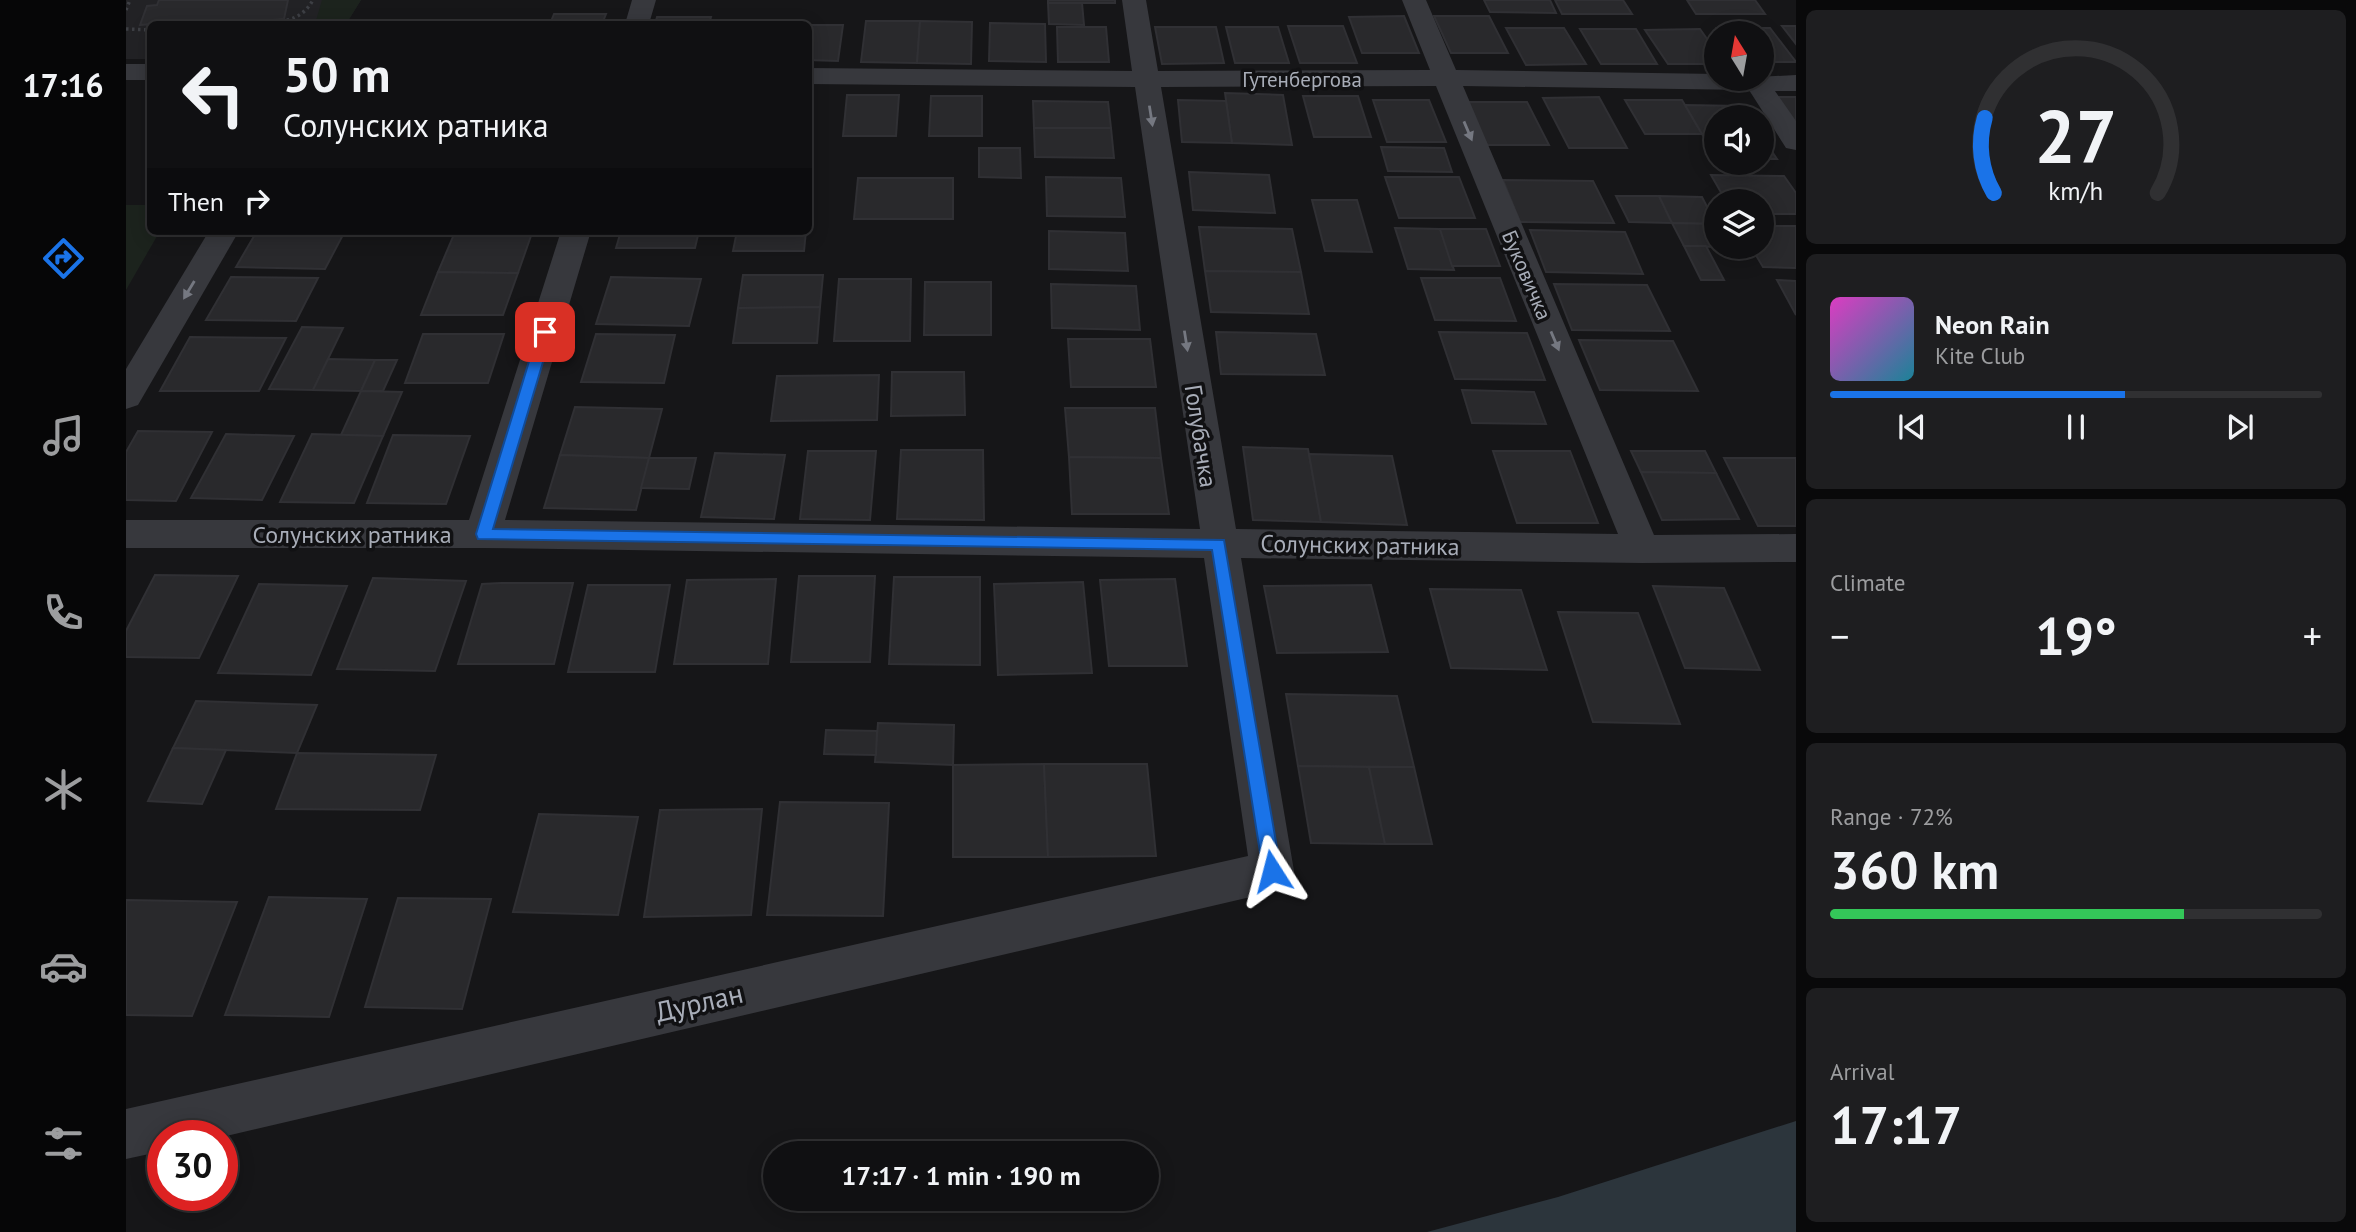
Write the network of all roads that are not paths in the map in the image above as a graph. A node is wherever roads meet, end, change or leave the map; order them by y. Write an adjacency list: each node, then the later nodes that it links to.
1 (644, 0): 4 (street)
2 (1134, 0): 9 (street, Голубачка)
3 (1414, 0): 8 (street, Буковичка)
4 (638, 21)
5 (126, 72): 6 (street)
6 (147, 72)
7 (812, 76): 9 (street, Гутенбергова)
8 (1445, 78): 9 (street, Гутенбергова); 10 (street, Гутенбергова); 22 (street, Буковичка, one-way to 22)
9 (1145, 79): 20 (street, Голубачка, one-way to 20)
10 (1704, 82)
11 (1774, 83): 12 (street, Гутенбергова)
12 (1796, 83)
13 (1762, 91): 14 (street)
14 (1796, 142)
15 (222, 235): 17 (street, one-way to 17)
16 (575, 235): 19 (street)
17 (126, 397)
18 (126, 534): 19 (street, Солунских ратника)
19 (483, 534): 20 (street, Солунских ратника)
20 (1218, 544): 22 (street, Солунских ратника); 23 (street, Голубачка)
21 (1796, 548): 22 (street, Солунских ратника)
22 (1642, 549)
23 (1272, 871): 24 (street, Дурлан)
24 (126, 1134)

